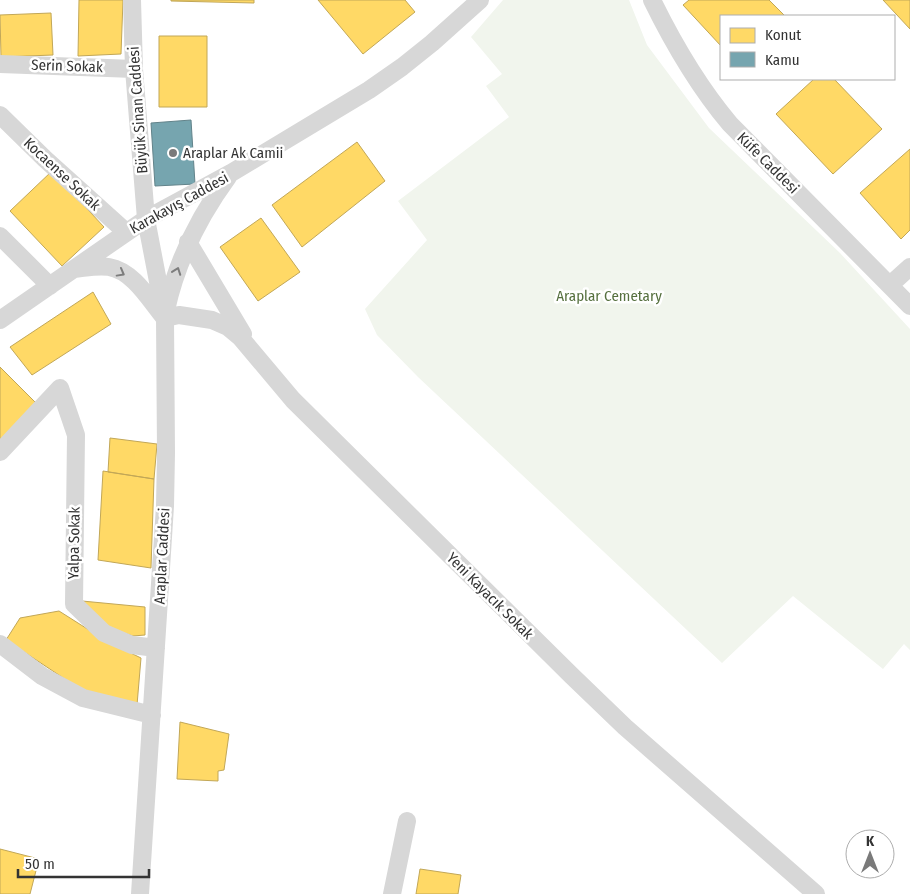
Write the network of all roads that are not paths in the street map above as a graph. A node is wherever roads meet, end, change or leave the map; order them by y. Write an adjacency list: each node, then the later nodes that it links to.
1 (132, 0): 5 (street, Büyük Sinan Caddesi)
2 (480, 0): 7 (street, Karakayış Caddesi)
3 (652, 0): 14 (street, Küfe Caddesi)
4 (0, 64): 5 (street, Serin Sokak)
5 (134, 69): 8 (street, Büyük Sinan Caddesi)
6 (0, 115): 9 (street, Kocaense Sokak)
7 (231, 173): 8 (street, Karakayış Caddesi); 11 (street)
8 (146, 219): 9 (street, Karakayış Caddesi); 17 (street, Araplar Caddesi)
9 (126, 232): 13 (street, Karakayış Caddesi)
10 (0, 236): 15 (street)
11 (188, 242): 17 (street, one-way to 11); 19 (street)
12 (910, 267): 14 (street)
13 (74, 270): 15 (street, Karakayış Caddesi); 17 (street, one-way to 17)
14 (890, 285): 16 (street, Küfe Caddesi)
15 (50, 286): 18 (street, Karakayış Caddesi)
16 (910, 306)
17 (165, 318): 19 (street, Yeni Kayacık Sokak); 22 (street, Araplar Caddesi)
18 (0, 320)
19 (258, 358): 27 (street, Yeni Kayacık Sokak)
20 (0, 452): 22 (street, Yalpa Sokak)
21 (0, 644): 23 (street)
22 (156, 648): 23 (street, Araplar Caddesi)
23 (152, 715): 25 (street, Araplar Caddesi)
24 (407, 821): 26 (street)
25 (140, 894)
26 (392, 894)
27 (816, 894)

